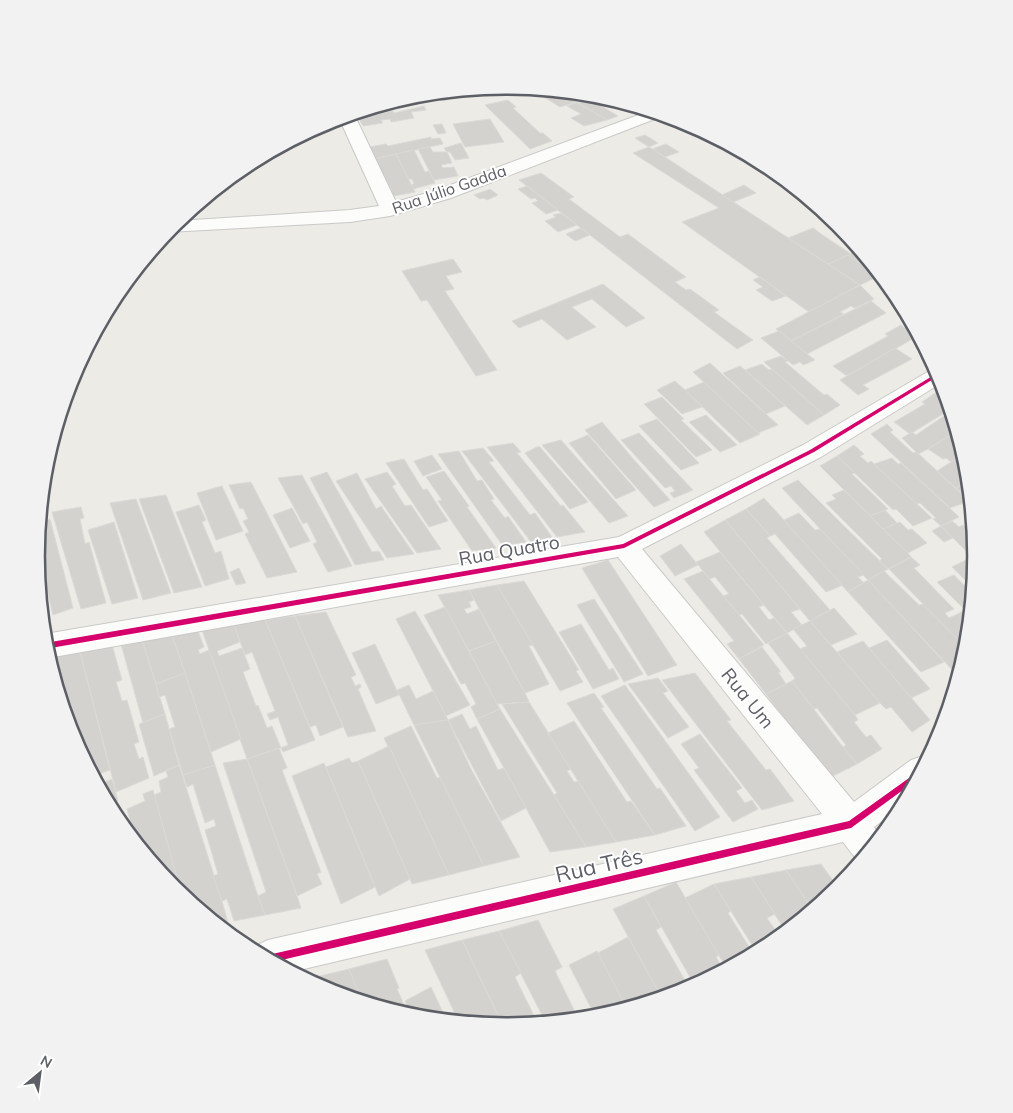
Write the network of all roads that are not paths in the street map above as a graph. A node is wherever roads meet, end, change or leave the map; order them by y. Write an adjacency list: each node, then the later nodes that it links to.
1 (648, 117): 3 (street, Rua Júlio Gadda)
2 (350, 122): 3 (street)
3 (390, 210): 4 (street, Rua Júlio Gadda)
4 (184, 226)
5 (932, 378): 6 (street, Rua Quatro)
6 (624, 546): 7 (street, Rua Quatro); 9 (street, Rua Um)
7 (54, 645)
8 (902, 794): 9 (street, Rua Três)
9 (861, 838): 10 (street, Rua Três)
10 (278, 957)

